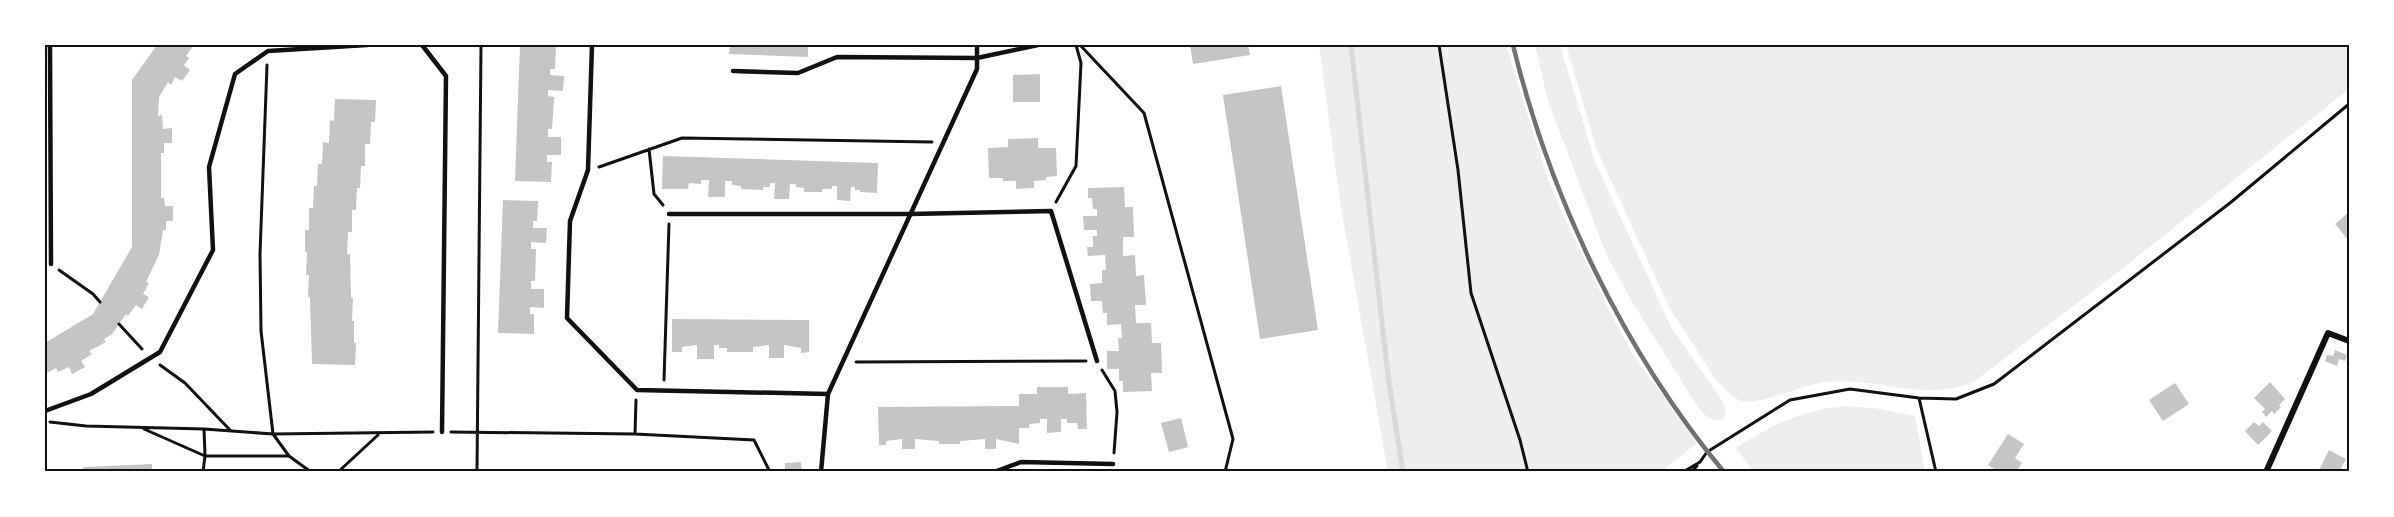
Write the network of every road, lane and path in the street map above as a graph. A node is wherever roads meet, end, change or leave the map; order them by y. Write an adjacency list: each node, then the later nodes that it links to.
1 (50, 45): 20 (lane)
2 (367, 45): 10 (lane)
3 (422, 45): 36 (lane)
4 (481, 45): 37 (path)
5 (592, 45): 16 (lane)
6 (977, 45): 11 (lane)
7 (1038, 45): 11 (lane)
8 (1078, 45): 17 (path); 52 (path)
9 (1439, 45): 53 (path)
10 (268, 51): 24 (lane); 38 (path)
11 (977, 57): 12 (lane); 14 (lane)
12 (733, 71)
13 (2349, 104): 30 (path)
14 (943, 142): 15 (path); 19 (lane)
15 (649, 149): 16 (path); 18 (path)
16 (588, 170): 27 (lane)
17 (1051, 211): 19 (lane); 25 (lane)
18 (669, 214): 19 (lane); 28 (path)
19 (910, 214): 26 (lane)
20 (51, 264): 21 (path)
21 (100, 302)
22 (119, 324): 24 (path)
23 (2349, 341): 57 (street)
24 (150, 358): 31 (lane); 35 (path)
25 (1097, 361): 26 (path); 44 (path)
26 (842, 362): 29 (lane)
27 (637, 390): 28 (lane); 40 (path)
28 (664, 390): 29 (lane)
29 (828, 394): 50 (lane)
30 (1919, 398): 43 (path); 56 (path)
31 (45, 411)
32 (45, 422): 33 (path)
33 (140, 428): 34 (path); 41 (path)
34 (204, 429): 35 (path); 41 (path)
35 (231, 431): 38 (path)
36 (442, 432): 37 (path); 39 (path)
37 (477, 432): 40 (path); 48 (path)
38 (273, 434): 39 (path); 42 (path)
39 (379, 434): 47 (path)
40 (635, 434): 49 (path)
41 (205, 456): 42 (path); 45 (path)
42 (289, 456): 46 (path)
43 (1700, 462): 54 (path); 55 (path)
44 (1113, 464): 51 (lane)
45 (203, 472)
46 (311, 472)
47 (338, 472)
48 (477, 472)
49 (770, 472)
50 (821, 472)
51 (994, 472)
52 (1225, 472)
53 (1528, 472)
54 (1683, 472)
55 (1691, 472)
56 (1936, 472)
57 (2266, 472)

